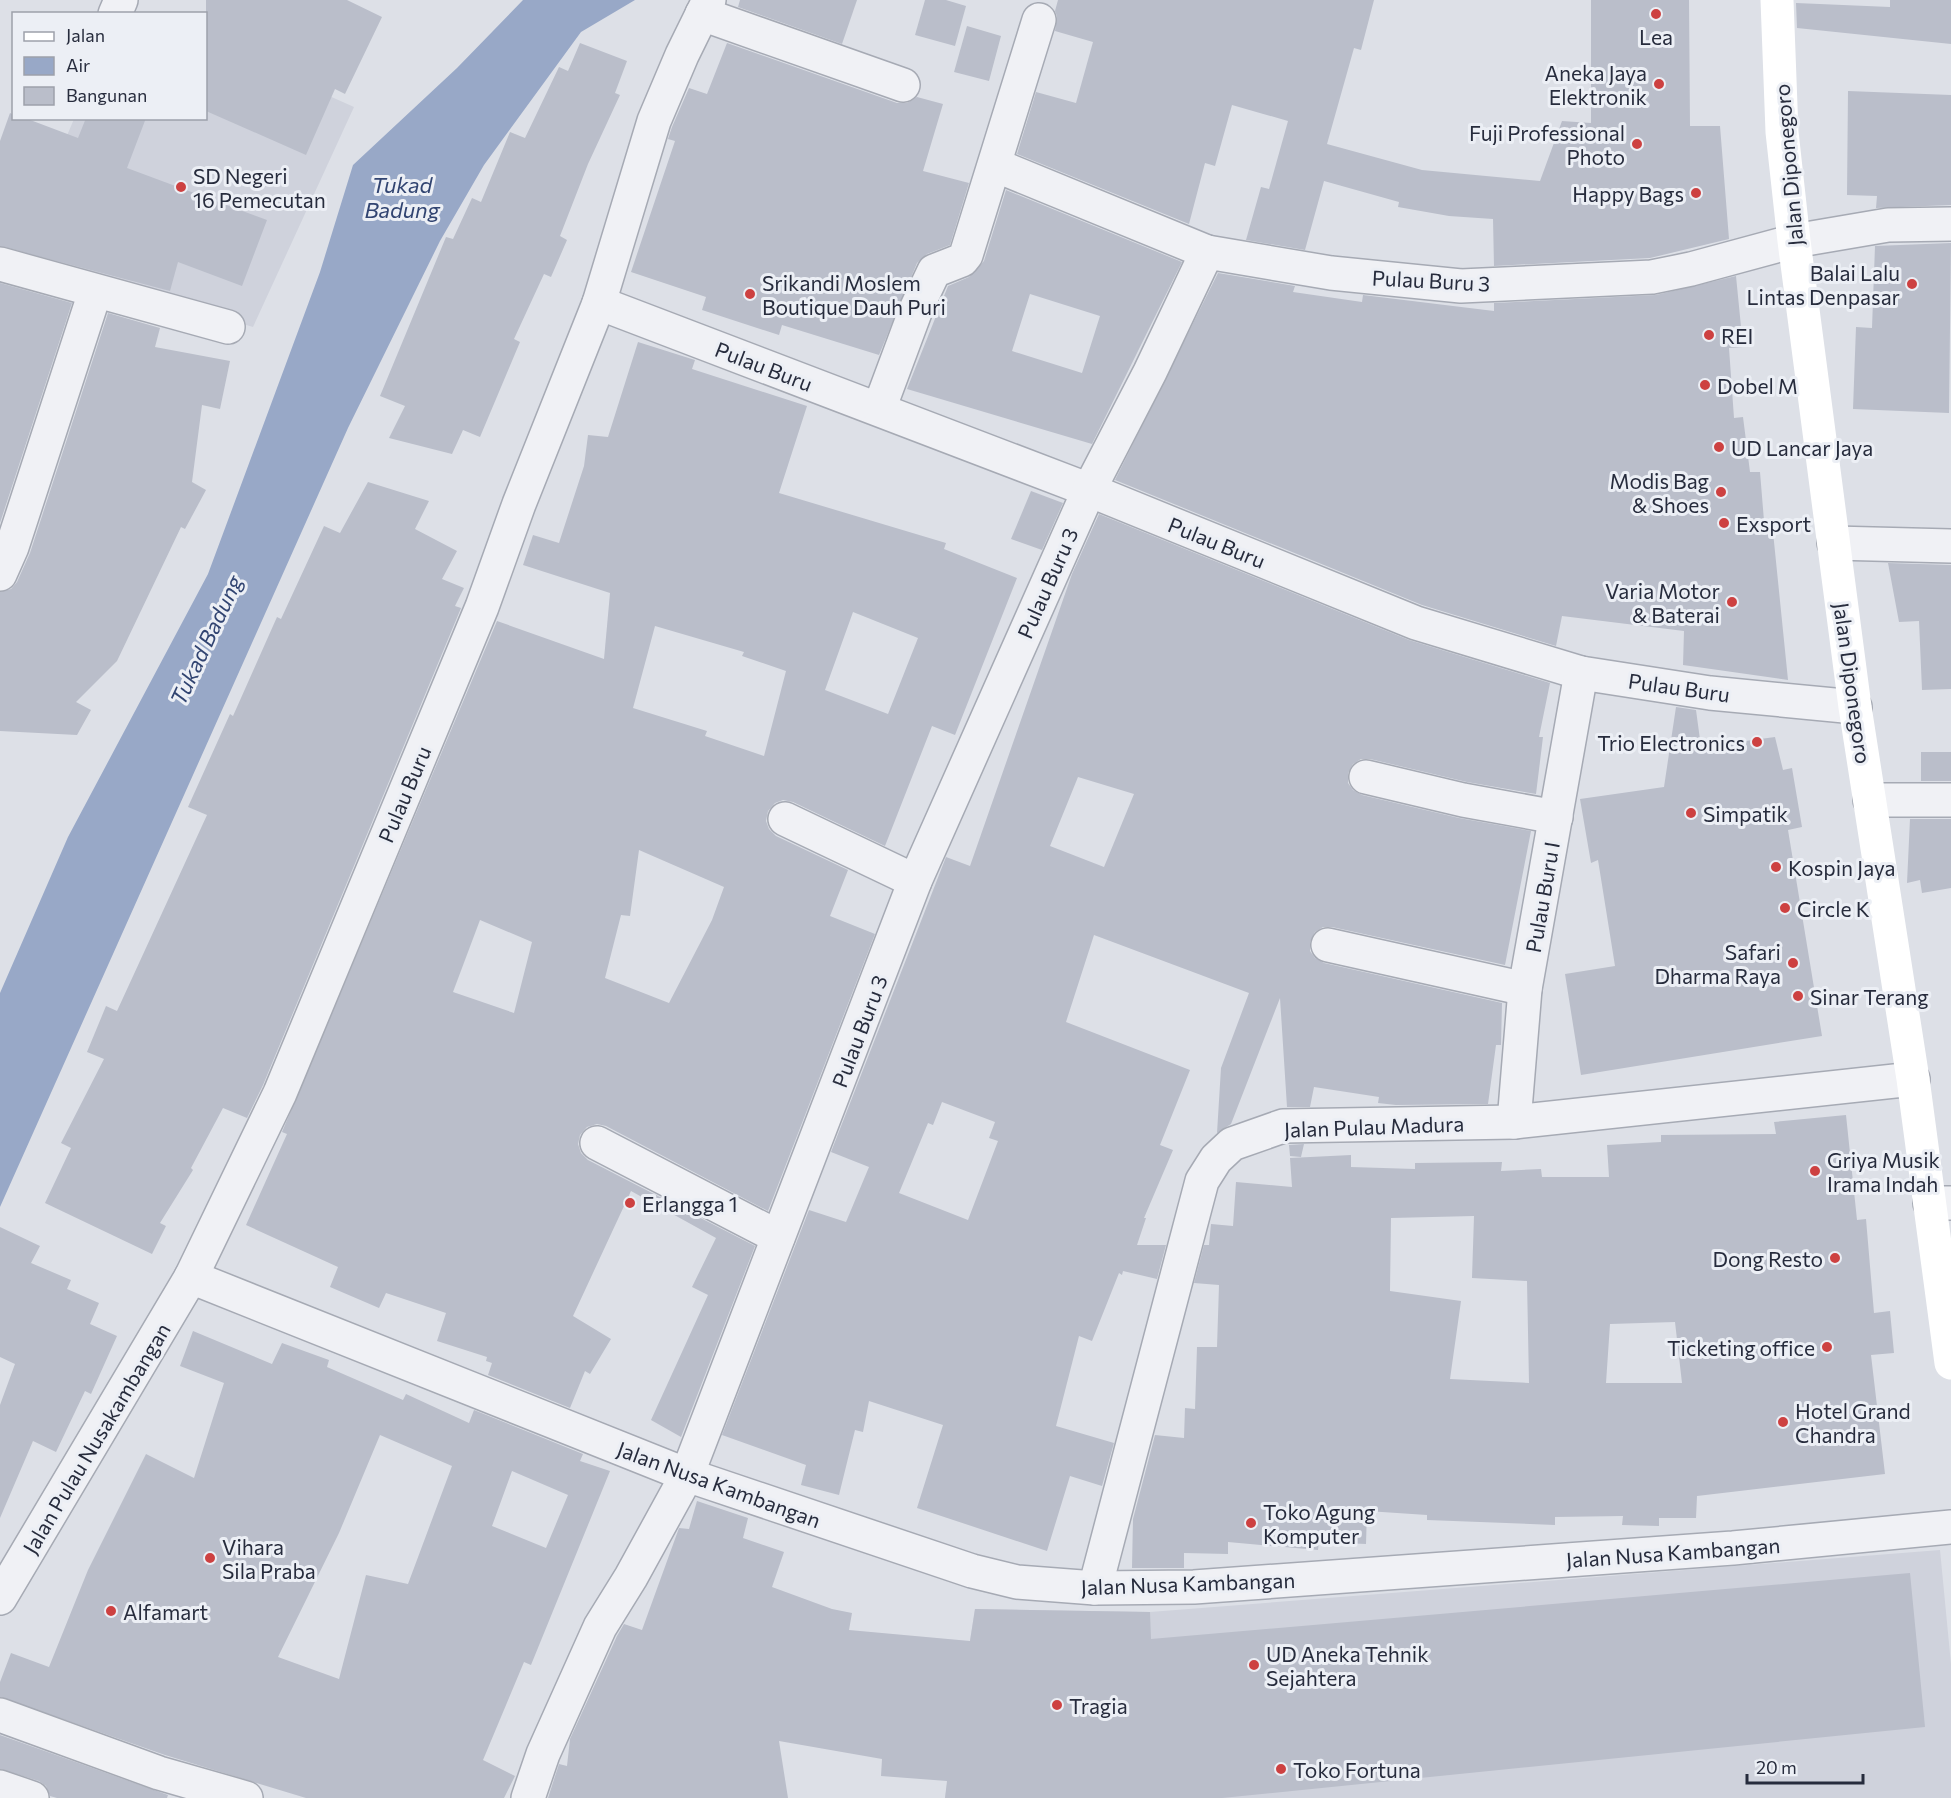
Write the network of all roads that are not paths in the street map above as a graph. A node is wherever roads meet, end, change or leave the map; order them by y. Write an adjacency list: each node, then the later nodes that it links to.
1 (1777, 0): 7 (main road, Jalan Diponegoro)
2 (706, 7): 4 (street); 11 (street, Pulau Buru)
3 (1039, 20): 5 (street)
4 (903, 85)
5 (994, 165): 8 (street); 13 (street)
6 (1951, 224): 7 (street, Pulau Buru 3)
7 (1794, 241): 8 (street, Pulau Buru 3); 15 (main road, Jalan Diponegoro)
8 (1207, 252): 14 (street, Pulau Buru 3)
9 (0, 264): 10 (street)
10 (95, 291): 12 (street); 17 (street)
11 (598, 303): 13 (street, Pulau Buru); 33 (street, Pulau Buru)
12 (228, 327)
13 (879, 409): 14 (street, Pulau Buru)
14 (1089, 489): 18 (street, Pulau Buru); 25 (street, Pulau Buru 3)
15 (1834, 543): 16 (street); 19 (main road, Jalan Diponegoro)
16 (1951, 546)
17 (0, 574)
18 (1581, 673): 19 (street, Pulau Buru); 23 (street, Pulau Buru I)
19 (1855, 707): 21 (main road, Jalan Diponegoro)
20 (1366, 777): 23 (street)
21 (1870, 800): 22 (street); 28 (main road, Jalan Diponegoro)
22 (1951, 800)
23 (1557, 817): 27 (street, Pulau Buru I)
24 (785, 819): 25 (street)
25 (915, 881): 32 (street, Pulau Buru 3)
26 (1328, 945): 27 (street)
27 (1526, 989): 29 (street, Pulau Buru I)
28 (1913, 1079): 29 (street, Jalan Pulau Madura); 31 (main road, Jalan Diponegoro)
29 (1514, 1122): 37 (street, Jalan Pulau Madura)
30 (597, 1143): 32 (street)
31 (1940, 1203): 34 (main road, Jalan Diponegoro)
32 (778, 1237): 35 (street, Pulau Buru 3)
33 (191, 1277): 35 (street, Jalan Nusa Kambangan); 38 (street, Jalan Pulau Nusakambangan)
34 (1951, 1363)
35 (687, 1475): 37 (street, Jalan Nusa Kambangan); 43 (street, Pulau Buru 3)
36 (1951, 1527): 37 (street, Jalan Nusa Kambangan)
37 (1095, 1588)
38 (0, 1598)
39 (0, 1715): 42 (street)
40 (0, 1787): 41 (street)
41 (32, 1798)
42 (246, 1798)
43 (528, 1798)

